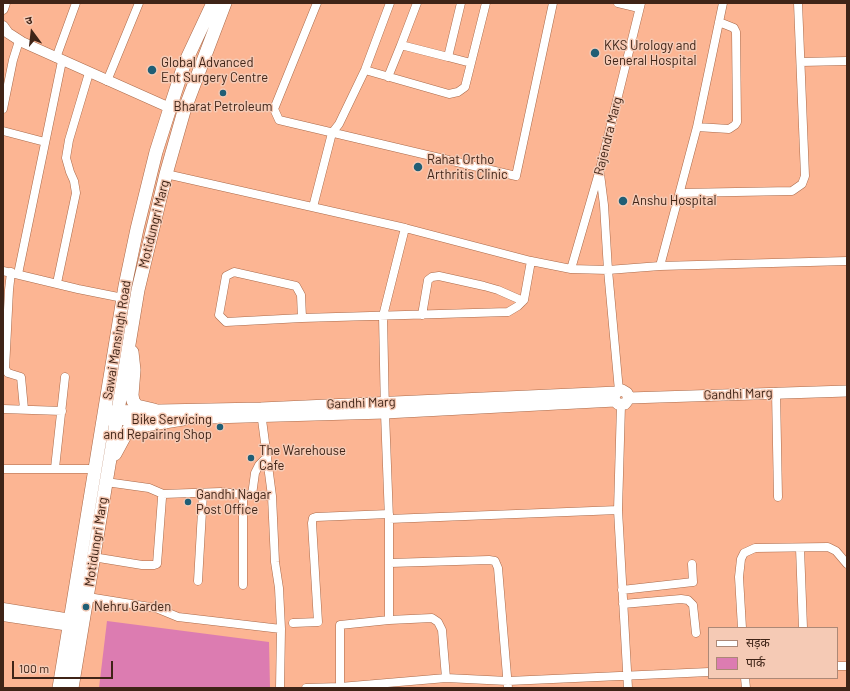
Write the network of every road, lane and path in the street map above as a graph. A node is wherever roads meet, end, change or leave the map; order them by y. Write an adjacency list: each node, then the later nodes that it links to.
1 (6, 3): 16 (street)
2 (76, 3): 22 (street)
3 (139, 3): 29 (street)
4 (213, 3): 30 (main road, Sawai Mansingh Road)
5 (225, 3): 37 (main road, Motidungri Marg)
6 (317, 3): 34 (street)
7 (390, 3): 26 (street)
8 (417, 3): 20 (street)
9 (461, 3): 21 (street)
10 (486, 3): 25 (street)
11 (553, 3): 34 (street)
12 (618, 3): 15 (street)
13 (723, 3): 17 (street)
14 (798, 3): 24 (street)
15 (640, 5): 36 (street, Rajendra Marg)
16 (3, 9)
17 (719, 22): 32 (street); 32 (street)
18 (3, 26): 19 (street)
19 (19, 41): 22 (street); 31 (street)
20 (401, 45): 21 (street); 28 (street)
21 (448, 57): 25 (street)
22 (59, 59): 27 (street); 35 (street)
23 (847, 60): 24 (street)
24 (800, 62): 38 (street)
25 (471, 63): 28 (street)
26 (365, 70): 28 (street); 34 (street)
27 (89, 73): 29 (street); 47 (street)
28 (388, 77)
29 (107, 81): 30 (street)
30 (170, 108): 48 (main road, Sawai Mansingh Road)
31 (3, 109)
32 (696, 127): 38 (street)
33 (3, 131): 35 (street)
34 (332, 133): 39 (street)
35 (45, 142): 46 (street)
36 (600, 169): 44 (street, Rajendra Marg); 45 (street)
37 (166, 174): 39 (street); 53 (main road, Motidungri Marg)
38 (680, 193): 43 (street)
39 (313, 207): 40 (street)
40 (404, 228): 41 (street); 51 (street)
41 (531, 261): 44 (street); 49 (street)
42 (847, 261): 43 (street)
43 (660, 266): 45 (street)
44 (571, 269): 45 (street)
45 (608, 270): 57 (street)
46 (11, 272): 47 (street); 60 (street)
47 (57, 283): 48 (street)
48 (123, 298): 64 (main road, Sawai Mansingh Road)
49 (523, 301): 50 (street); 50 (street)
50 (422, 314): 51 (street)
51 (383, 316): 52 (street); 58 (street)
52 (302, 318): 52 (street)
53 (128, 343): 61 (main road); 65 (main road, Motidungri Marg)
54 (65, 377): 62 (street)
55 (847, 391): 56 (main road, Gandhi Marg)
56 (776, 392): 57 (main road, Gandhi Marg); 78 (street)
57 (620, 397): 58 (main road, Gandhi Marg); 79 (street)
58 (385, 408): 63 (main road, Gandhi Marg); 80 (street)
59 (3, 409): 60 (street)
60 (24, 409): 62 (street)
61 (154, 410): 63 (main road); 65 (main road)
62 (62, 411): 69 (street)
63 (261, 412): 66 (main road); 67 (street)
64 (104, 415): 65 (main road); 71 (main road, Sawai Mansingh Road)
65 (118, 415): 66 (main road); 68 (main road, Motidungri Marg)
66 (183, 419): 68 (main road)
67 (267, 457): 76 (street); 77 (street)
68 (110, 462): 72 (main road, Motidungri Marg)
69 (55, 468): 70 (street); 71 (street)
70 (3, 469)
71 (95, 469): 94 (main road, Sawai Mansingh Road)
72 (106, 482): 73 (street); 82 (main road, Motidungri Marg)
73 (163, 494): 74 (street); 82 (street)
74 (203, 494): 75 (street); 86 (street)
75 (243, 494): 76 (street); 87 (street)
76 (252, 495): 77 (street)
77 (272, 496): 98 (street)
78 (778, 497)
79 (618, 510): 80 (street); 88 (street)
80 (389, 516): 83 (street); 95 (street)
81 (800, 548): 85 (street); 96 (street); 97 (street)
82 (93, 557): 89 (main road, Motidungri Marg)
83 (390, 563): 93 (street); 103 (street)
84 (692, 564): 88 (street)
85 (847, 564)
86 (198, 581)
87 (243, 585)
88 (622, 590): 90 (street)
89 (88, 597): 98 (street); 105 (main road, Motidungri Marg)
90 (623, 604): 99 (street); 101 (street)
91 (3, 608): 94 (street)
92 (3, 616): 94 (street)
93 (389, 620): 102 (street); 108 (street)
94 (70, 623): 104 (main road, Sawai Mansingh Road)
95 (293, 623)
96 (742, 627)
97 (803, 627)
98 (281, 629): 106 (street)
99 (696, 633)
100 (708, 672): 101 (street)
101 (627, 676): 103 (street); 109 (street)
102 (446, 678): 103 (street); 108 (street)
103 (508, 685)
104 (59, 688)
105 (72, 688)
106 (280, 688)
107 (306, 688): 108 (street)
108 (340, 688)
109 (628, 688)

